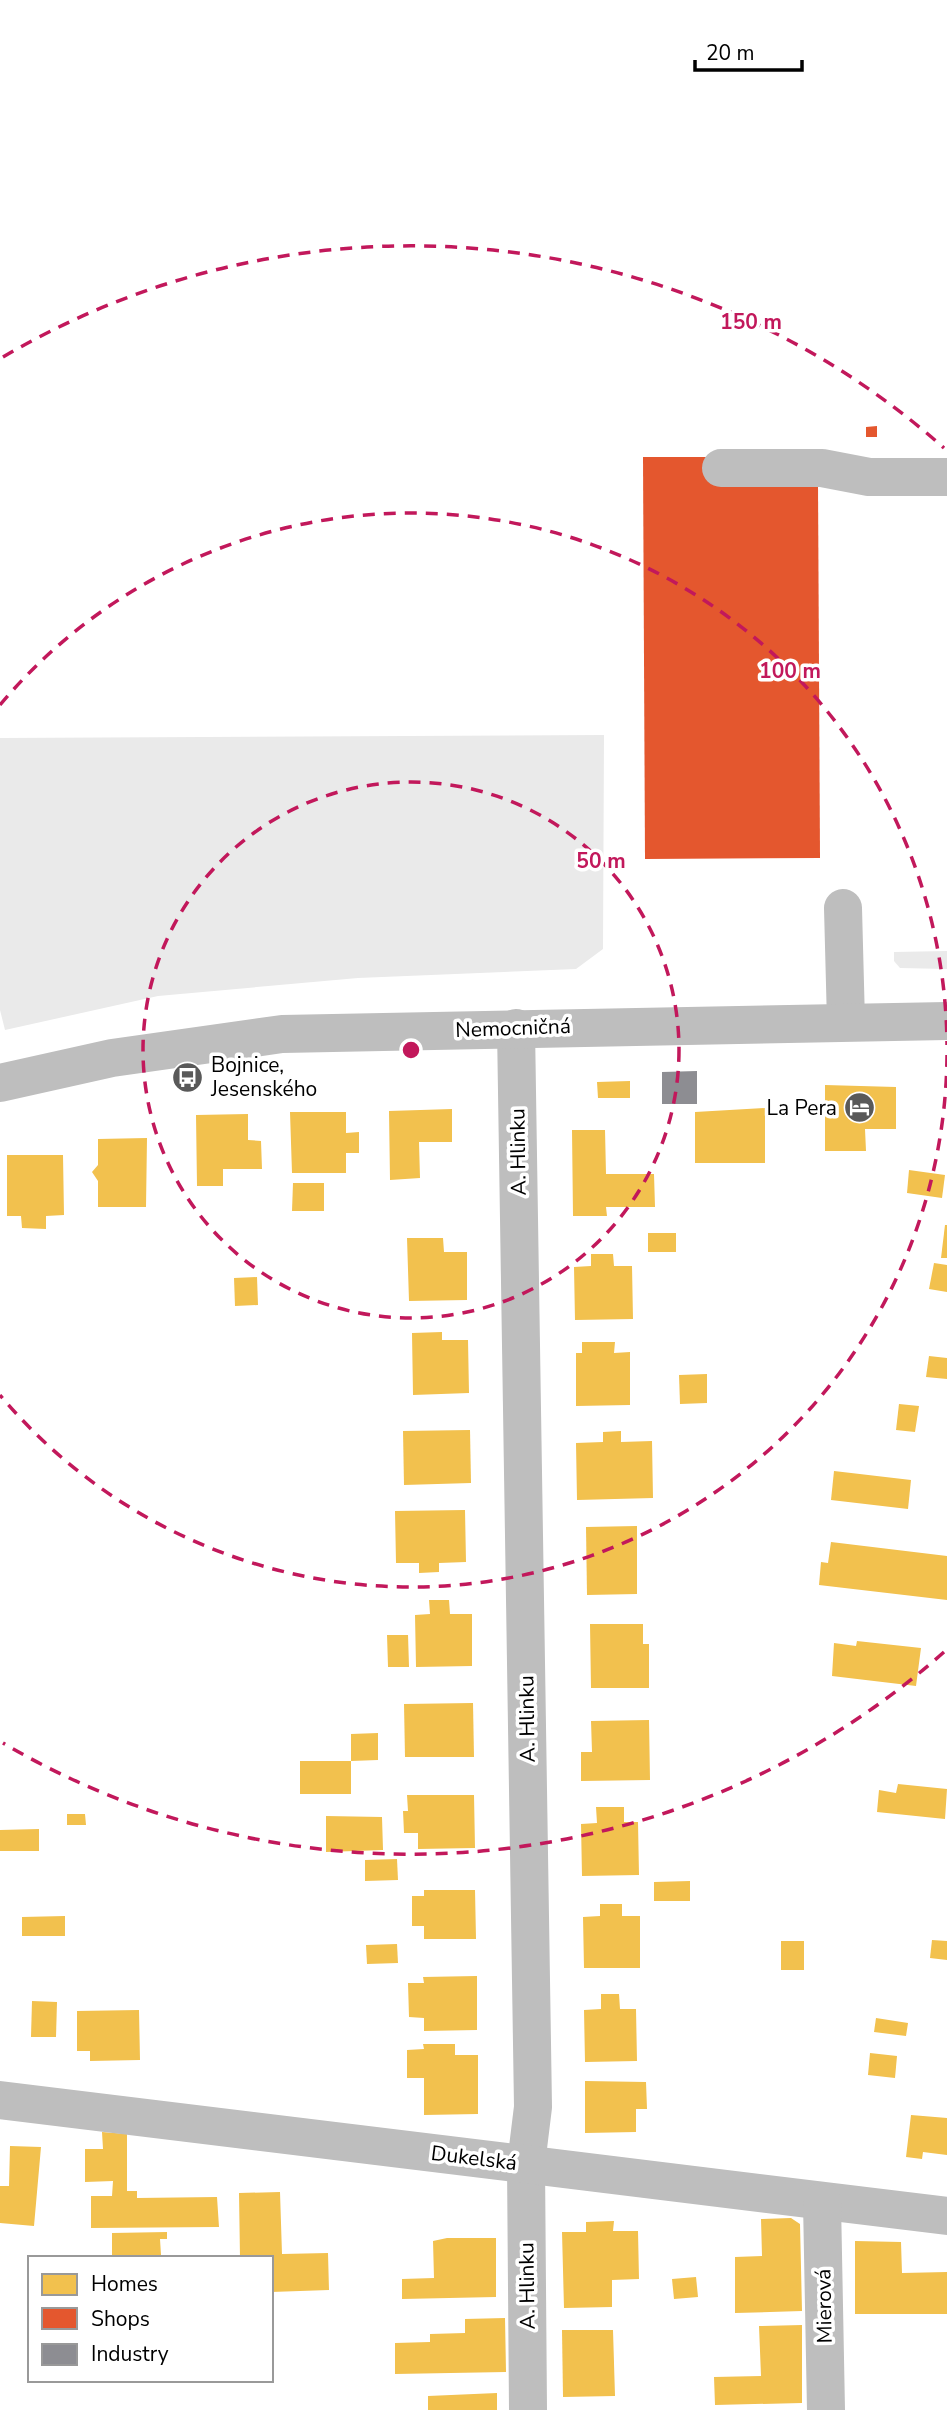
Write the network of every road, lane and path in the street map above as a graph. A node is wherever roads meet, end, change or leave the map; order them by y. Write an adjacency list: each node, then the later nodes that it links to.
1 (721, 468): 2 (street)
2 (947, 477)
3 (843, 908): 4 (street)
4 (846, 1021): 5 (street, Nemocničná); 6 (street, Nemocničná)
5 (947, 1021)
6 (516, 1028): 7 (street, Nemocničná); 9 (street, A. Hlinku)
7 (0, 1083)
8 (0, 2100): 9 (street, Dukelská)
9 (526, 2164): 10 (street, Dukelská); 12 (street, A. Hlinku)
10 (822, 2202): 11 (street, Dukelská); 13 (street, Mierová)
11 (947, 2216)
12 (528, 2410)
13 (826, 2410)

